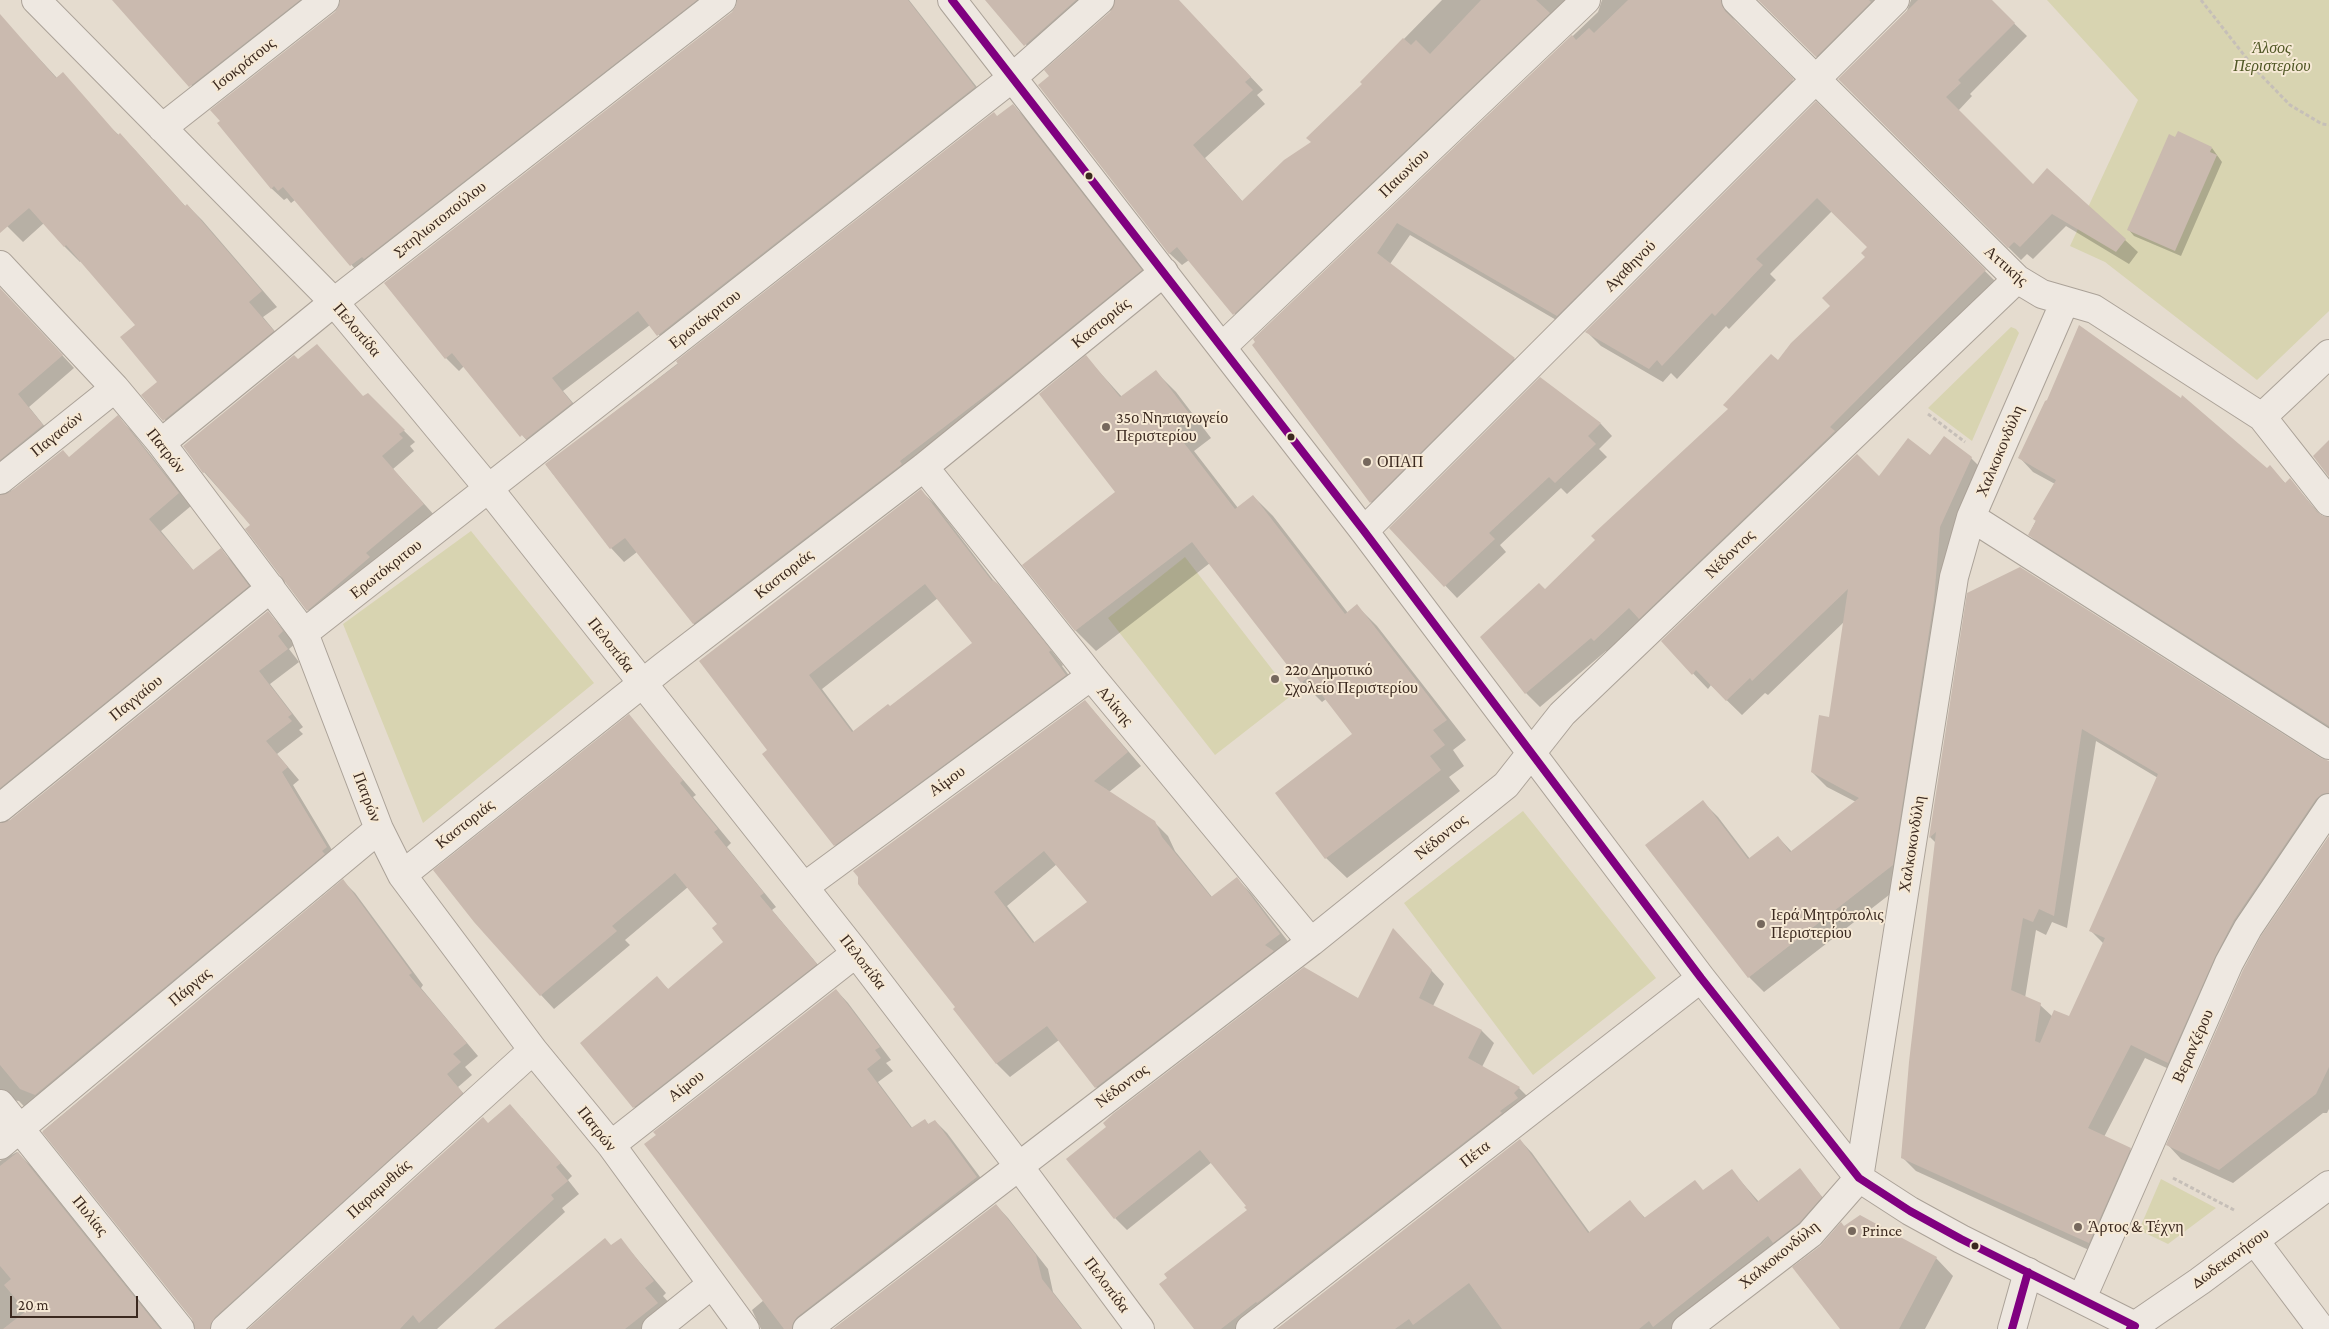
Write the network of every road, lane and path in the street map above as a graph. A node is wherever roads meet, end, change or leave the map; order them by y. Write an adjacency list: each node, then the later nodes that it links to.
1 (36, 0): 13 (street, Πελοπίδα)
2 (325, 0): 13 (street, Ισοκράτους)
3 (722, 0): 18 (street, Σπηλιωτοπούλου)
4 (952, 0): 10 (street)
5 (1100, 0): 10 (street, Ερωτόκριτου)
6 (1586, 0): 19 (street, Παιωνίου)
7 (1736, 0): 11 (street, Αττικής)
8 (1895, 0): 11 (street, Αγαθηνού)
9 (2201, 0): 12 (path)
10 (1012, 78): 15 (street); 28 (street, Ερωτόκριτου)
11 (1816, 80): 16 (street, Αττικής); 31 (street, Αγαθηνού)
12 (2329, 124)
13 (162, 128): 18 (street, Πελοπίδα)
14 (0, 265): 21 (street, Πατρών)
15 (1164, 272): 19 (street); 26 (street, Καστοριάς)
16 (2017, 280): 17 (street, Αττικής); 22 (street, Νέδοντος)
17 (2066, 301): 23 (street, Αττικής); 25 (street, Χαλκοκονδύλη)
18 (334, 302): 24 (street, Σπηλιωτοπούλου); 28 (street, Πελοπίδα)
19 (1222, 347): 31 (street)
20 (2329, 354): 23 (street)
21 (115, 388): 24 (street, Πατρών); 27 (street, Παγασών)
22 (1900, 393): 25 (path); 37 (street, Νέδοντος)
23 (2262, 417): 29 (street, Αττικής)
24 (161, 443): 32 (street, Πατρών)
25 (1993, 464): 30 (street, Χαλκοκονδύλη)
26 (924, 467): 34 (street, Αλίκης); 35 (street, Καστοριάς)
27 (0, 480)
28 (489, 489): 33 (street, Ερωτόκριτου); 35 (street, Πελοπίδα)
29 (2329, 502)
30 (1971, 517): 36 (street); 52 (street, Χαλκοκονδύλη)
31 (1364, 531): 37 (street)
32 (271, 588): 33 (street, Πατρών); 38 (street, Παγγαίου)
33 (304, 633): 40 (street, Πατρών)
34 (1091, 676): 42 (street, Αίμου); 43 (street, Αλίκης)
35 (642, 685): 41 (street, Καστοριάς); 42 (street, Πελοπίδα)
36 (2329, 745)
37 (1531, 751): 43 (street, Νέδοντος); 45 (street)
38 (0, 808)
39 (2329, 808): 50 (street, Βερανζέρου)
40 (379, 829): 41 (street, Πατρών); 48 (street, Πάργας)
41 (402, 875): 46 (street, Πατρών)
42 (804, 887): 44 (street, Πελοπίδα)
43 (1311, 942): 51 (street, Νέδοντος)
44 (856, 953): 49 (street, Αίμου); 51 (street, Πελοπίδα)
45 (1701, 978): 52 (street); 65 (street, Πέτα)
46 (533, 1050): 49 (street, Πατρών); 60 (street, Παραμυθιάς)
47 (0, 1104): 48 (street, Πυλίας)
48 (10, 1137): 59 (street, Πυλίας)
49 (611, 1145): 56 (street, Πατρών)
50 (2142, 1162): 54 (path); 57 (street, Βερανζέρου)
51 (1018, 1165): 63 (street, Νέδοντος); 64 (street, Πελοπίδα)
52 (1859, 1178): 55 (street); 66 (street, Χαλκοκονδύλη)
53 (2329, 1185): 54 (street, Δωδεκανήσου)
54 (2262, 1235): 58 (street, Δωδεκανήσου); 68 (street)
55 (2028, 1272): 57 (street); 67 (street)
56 (711, 1284): 61 (street); 62 (street, Πατρών)
57 (2082, 1298): 58 (street)
58 (2133, 1327)
59 (180, 1329)
60 (224, 1329)
61 (656, 1329)
62 (745, 1329)
63 (808, 1329)
64 (1140, 1329)
65 (1250, 1329)
66 (1686, 1329)
67 (2012, 1329)
68 (2321, 1329)

